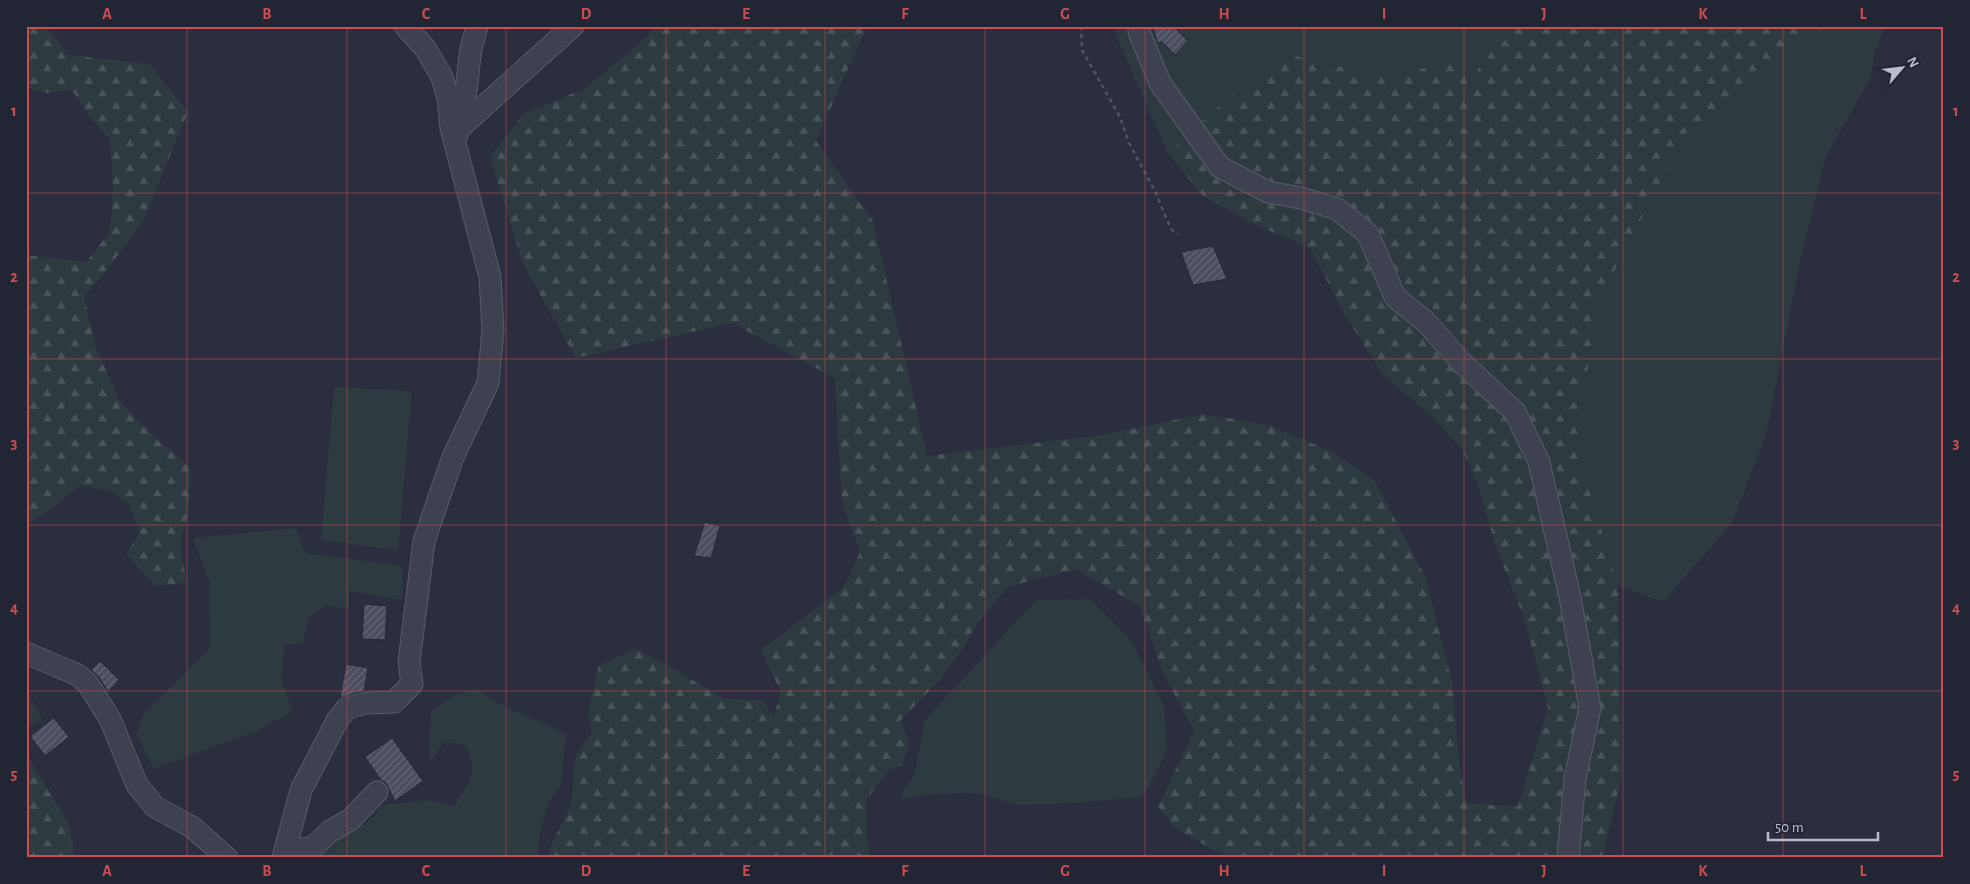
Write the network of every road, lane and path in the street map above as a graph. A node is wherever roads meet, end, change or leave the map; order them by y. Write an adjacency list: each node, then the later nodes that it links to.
1 (406, 26): 6 (street)
2 (477, 26): 6 (street)
3 (573, 26): 6 (street)
4 (1081, 26): 7 (path)
5 (1139, 26): 12 (street)
6 (453, 134): 10 (street)
7 (1178, 234)
8 (26, 653): 11 (street)
9 (377, 792): 10 (street)
10 (284, 854)
11 (227, 858)
12 (1568, 858)

